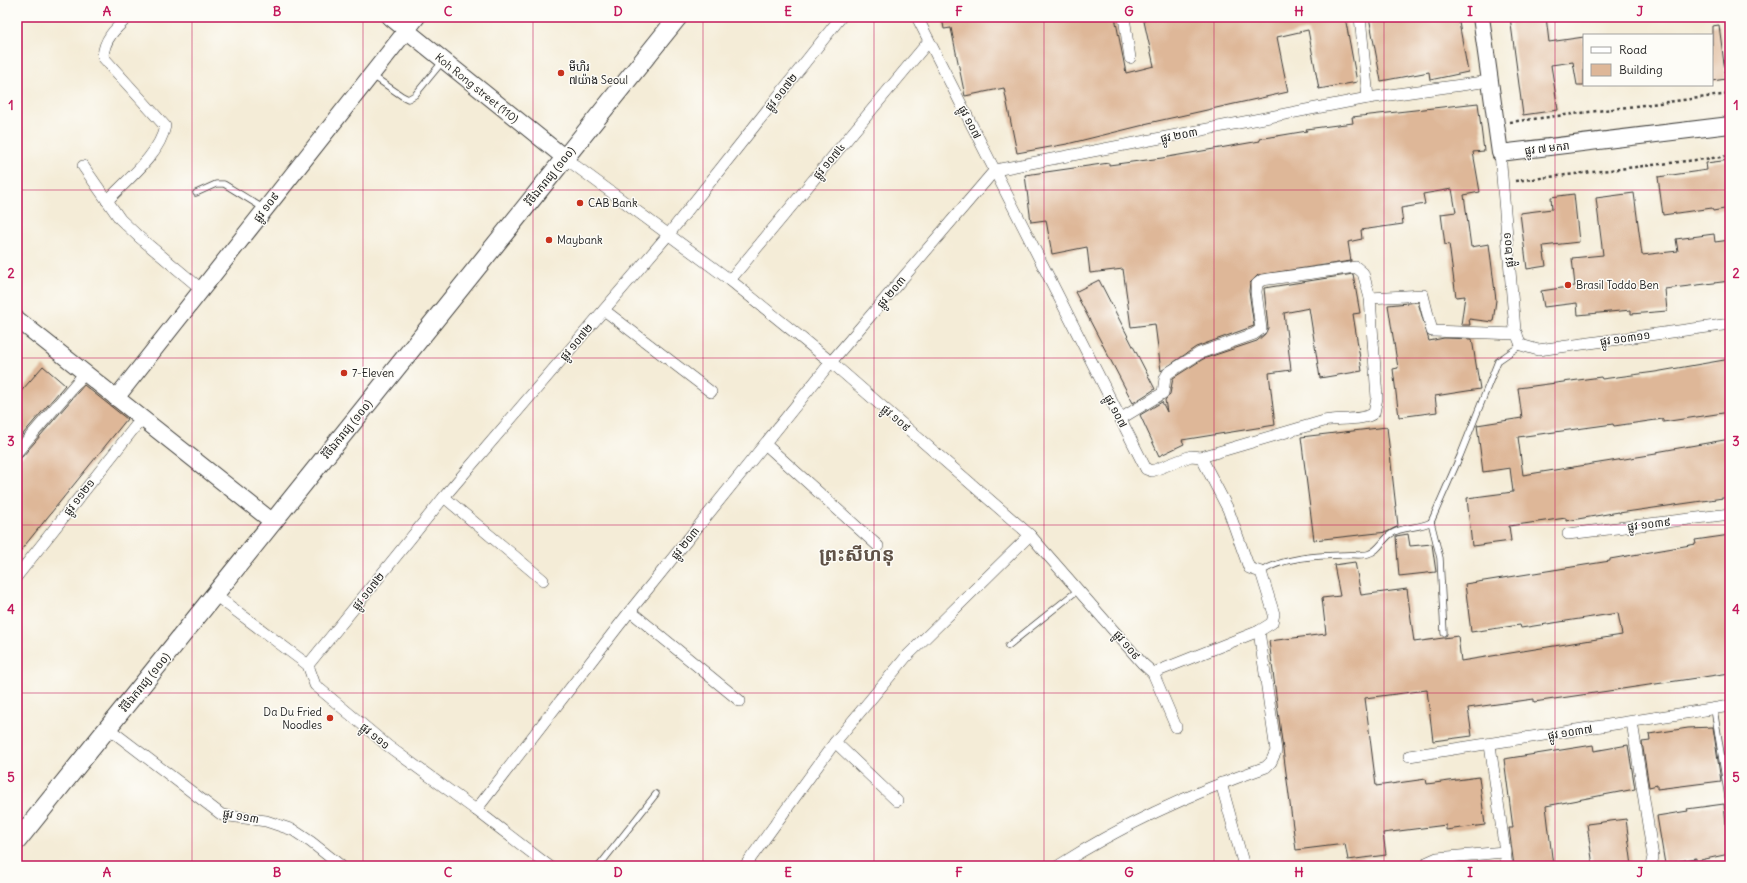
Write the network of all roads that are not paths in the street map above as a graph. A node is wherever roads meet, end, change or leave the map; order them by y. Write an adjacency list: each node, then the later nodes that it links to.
1 (128, 17): 23 (street)
2 (390, 17): 10 (main road, Koh Rong street (110))
3 (417, 17): 10 (main road, ផ្លូវ ១០៩)
4 (678, 17): 19 (main road, វិថីឯករាជ្យ (១០០))
5 (841, 17): 25 (street, ផ្លូវ ១០៧២)
6 (917, 17): 11 (street, ផ្លូវ ១០៧)
7 (1124, 17): 12 (street)
8 (1360, 17): 16 (street)
9 (1481, 17): 15 (main road)
10 (406, 30): 13 (main road, Koh Rong street (110)); 14 (main road, ផ្លូវ ១០៩)
11 (929, 41): 21 (street, ផ្លូវ ១០៧); 26 (street, ផ្លូវ ១០៧៤)
12 (1130, 58)
13 (443, 60): 14 (lane); 19 (main road, Koh Rong street (110))
14 (372, 74): 24 (main road, ផ្លូវ ១០៩)
15 (1490, 81): 16 (street, ផ្លូវ ២០៣); 18 (main road)
16 (1368, 98): 21 (street, ផ្លូវ ២០៣)
17 (1730, 124): 18 (main road, ផ្លូវ ៧ មករា)
18 (1500, 153): 32 (street, ផ្លូវ ២០១)
19 (565, 158): 25 (street, ផ្លូវ ១០៩); 45 (main road, វិថីឯករាជ្យ (១០០))
20 (83, 166): 23 (street)
21 (994, 170): 34 (street, ផ្លូវ ២០៣); 39 (street, ផ្លូវ ១០៧)
22 (196, 193): 24 (lane)
23 (107, 201): 27 (street)
24 (265, 209): 27 (main road, ផ្លូវ ១០៩)
25 (668, 234): 26 (street, ផ្លូវ ១០៩); 29 (street, ផ្លូវ ១០៧២)
26 (730, 280): 34 (street, ផ្លូវ ១០៩)
27 (202, 289): 37 (main road, ផ្លូវ ១០៩)
28 (1370, 298): 32 (street); 39 (street); 42 (street)
29 (604, 310): 36 (street); 43 (street, ផ្លូវ ១០៧២)
30 (17, 319): 35 (main road)
31 (1730, 324): 33 (street, ផ្លូវ ១០៣១១)
32 (1517, 334): 33 (street, ផ្លូវ ២០១)
33 (1521, 345): 46 (lane)
34 (831, 362): 40 (street, ផ្លូវ ២០៣); 48 (street, ផ្លូវ ១០៩)
35 (85, 373): 37 (main road); 41 (street)
36 (711, 392)
37 (116, 398): 38 (main road)
38 (142, 418): 45 (main road); 51 (street, ផ្លូវ ១១២១)
39 (1120, 419): 42 (street, ផ្លូវ ១០៧)
40 (765, 444): 49 (street); 55 (street, ផ្លូវ ២០៣)
41 (17, 452)
42 (1201, 457): 50 (street)
43 (444, 497): 52 (street); 59 (street, ផ្លូវ ១០៧២)
44 (1730, 514): 47 (street, ផ្លូវ ១០៣៩)
45 (273, 522): 54 (main road, វិថីឯករាជ្យ (១០០))
46 (1431, 522): 50 (lane); 57 (lane)
47 (1568, 534)
48 (1030, 535): 53 (street, ផ្លូវ ១០៩); 67 (street)
49 (878, 546)
50 (1261, 572): 56 (street)
51 (17, 576)
52 (543, 580)
53 (1078, 590): 58 (lane); 60 (street, ផ្លូវ ១០៩)
54 (215, 594): 59 (street); 66 (main road, វិថីឯករាជ្យ (១០០))
55 (630, 611): 61 (street); 73 (street, ផ្លូវ ២០៣)
56 (1259, 631): 60 (street); 70 (street)
57 (1444, 633)
58 (1008, 646)
59 (308, 665): 73 (street, ផ្លូវ ១១១)
60 (1153, 673): 65 (street, ផ្លូវ ១០៩)
61 (740, 701)
62 (1730, 706): 63 (street, ផ្លូវ ១០៣៧)
63 (1714, 709): 64 (street, ផ្លូវ ១០៣៧); 74 (lane)
64 (1632, 722): 68 (street, ផ្លូវ ១០៣៧); 85 (street)
65 (1176, 727)
66 (108, 728): 75 (main road, វិថីឯករាជ្យ (១០០)); 77 (street, ផ្លូវ ១១៣)
67 (835, 742): 72 (street); 80 (street)
68 (1490, 744): 69 (street, ផ្លូវ ១០៣៧); 76 (street)
69 (1409, 756)
70 (1221, 783): 81 (street); 82 (street)
71 (656, 794): 79 (lane)
72 (897, 800)
73 (476, 810): 78 (street, ផ្លូវ ១១១)
74 (1730, 810)
75 (17, 841)
76 (1504, 852): 83 (street); 84 (street)
77 (341, 866)
78 (549, 866)
79 (599, 866)
80 (745, 866)
81 (1058, 866)
82 (1244, 866)
83 (1428, 866)
84 (1507, 866)
85 (1652, 866)

